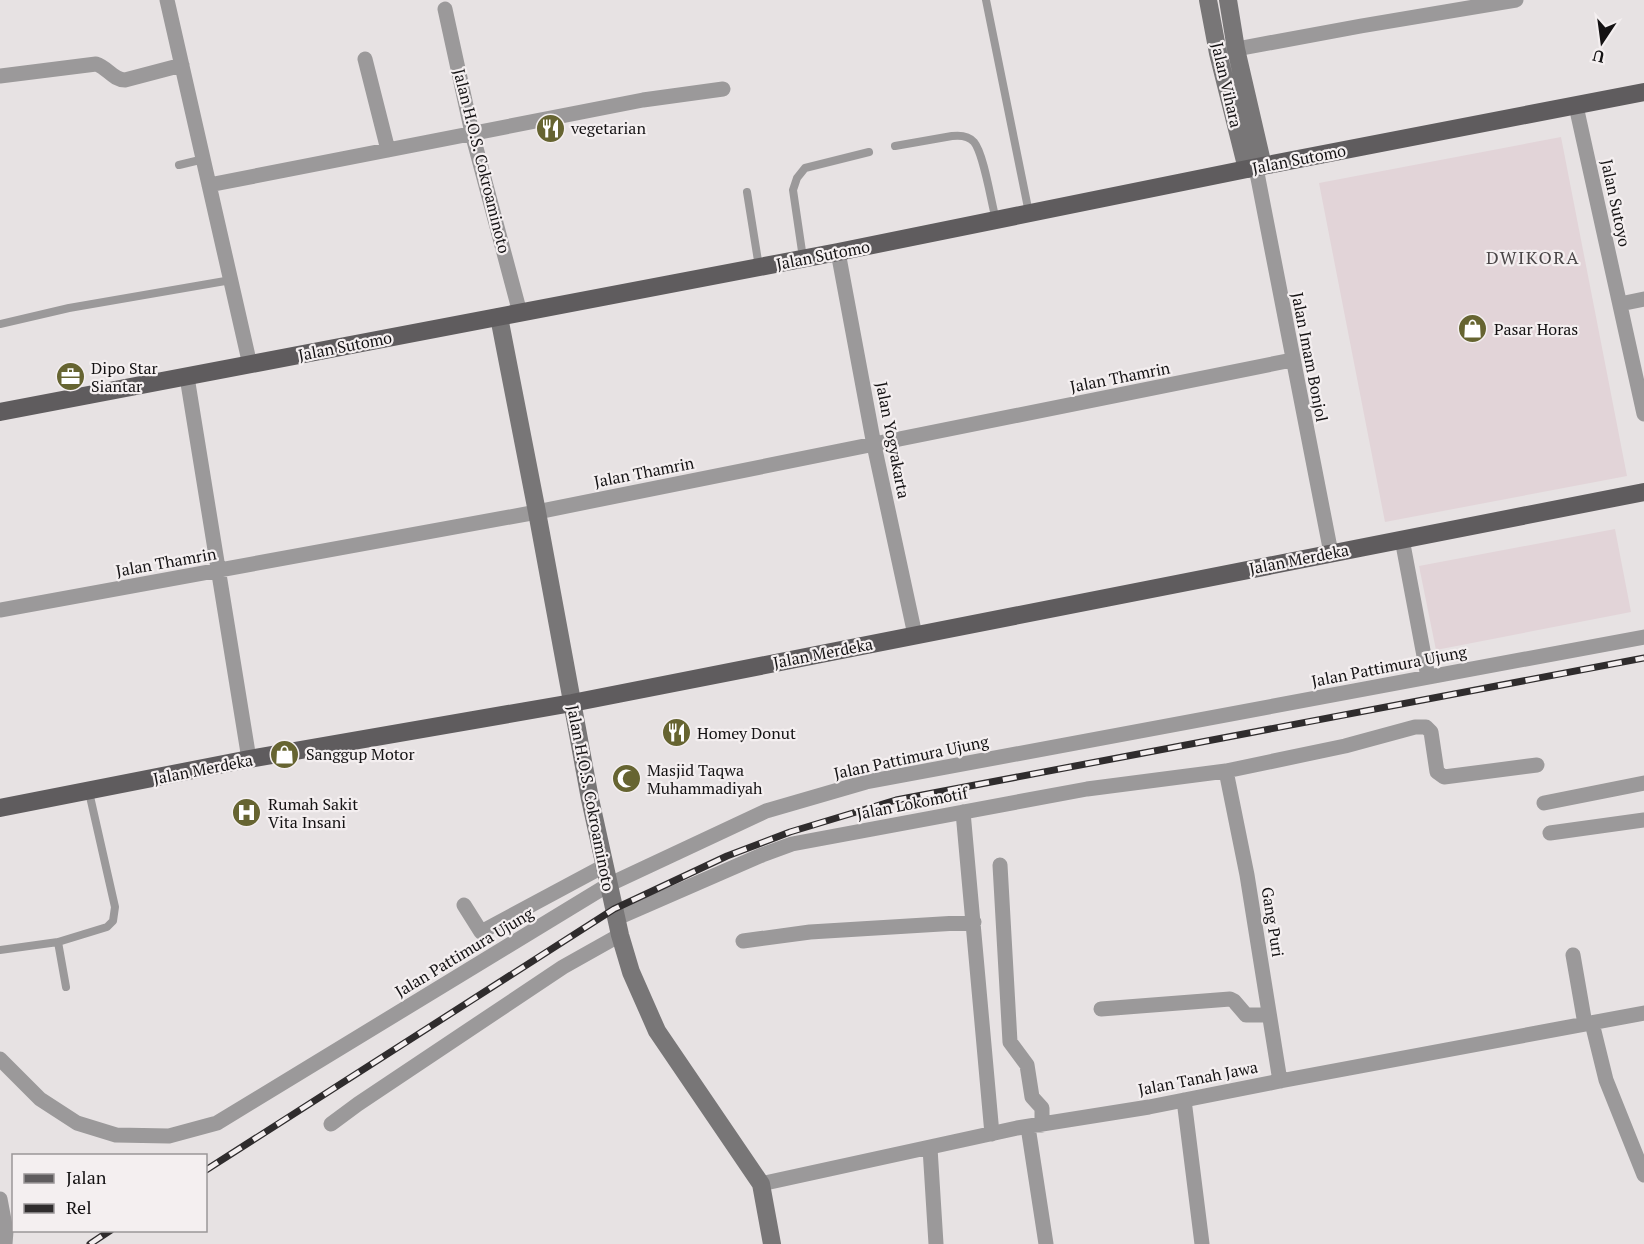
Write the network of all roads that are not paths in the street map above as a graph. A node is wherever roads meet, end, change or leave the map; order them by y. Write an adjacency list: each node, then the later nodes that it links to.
1 (167, 0): 9 (street)
2 (986, 0): 23 (lane)
3 (1208, 0): 7 (street, Jalan Vihara)
4 (1228, 0): 7 (street, Jalan Vihara)
5 (1516, 0): 7 (street)
6 (445, 9): 14 (street, Jalan H.O.S. Cokroaminoto)
7 (1227, 51): 20 (street, Jalan Vihara)
8 (365, 59): 16 (street)
9 (182, 65): 10 (street); 18 (street)
10 (0, 76)
11 (723, 89): 14 (street)
12 (1644, 92): 13 (main road, Jalan Sutomo)
13 (1576, 106): 20 (main road, Jalan Sutomo); 30 (street, Jalan Sutoyo)
14 (472, 133): 16 (street); 31 (street, Jalan H.O.S. Cokroaminoto)
15 (895, 146): 24 (lane)
16 (388, 150): 21 (street)
17 (869, 152): 26 (lane)
18 (204, 159): 19 (lane); 21 (street)
19 (179, 165)
20 (1255, 168): 23 (main road, Jalan Sutomo); 34 (street, Jalan Imam Bonjol)
21 (209, 185): 28 (street)
22 (747, 192): 27 (lane)
23 (1029, 214): 24 (main road, Jalan Sutomo)
24 (996, 221): 25 (main road, Jalan Sutomo)
25 (838, 252): 26 (main road, Jalan Sutomo); 39 (street, Jalan Yogyakarta)
26 (803, 258): 27 (main road, Jalan Sutomo)
27 (759, 267): 31 (main road, Jalan Sutomo)
28 (231, 280): 33 (lane); 35 (street)
29 (1644, 299): 30 (street)
30 (1620, 304): 38 (street, Jalan Sutoyo)
31 (520, 313): 32 (main road, Jalan Sutomo)
32 (499, 317): 35 (main road, Jalan Sutomo); 41 (street, Jalan H.O.S. Cokroaminoto)
33 (0, 324)
34 (1292, 360): 39 (street, Jalan Thamrin); 43 (street, Jalan Imam Bonjol)
35 (250, 364): 36 (main road, Jalan Sutomo)
36 (187, 376): 37 (main road, Jalan Sutomo); 44 (street)
37 (0, 411)
38 (1644, 414)
39 (874, 445): 41 (street, Jalan Thamrin); 46 (street, Jalan Yogyakarta)
40 (1644, 492): 42 (main road, Jalan Merdeka)
41 (537, 512): 44 (street, Jalan Thamrin); 49 (street, Jalan H.O.S. Cokroaminoto)
42 (1402, 539): 43 (main road, Jalan Merdeka); 48 (street)
43 (1331, 553): 46 (main road, Jalan Merdeka)
44 (218, 571): 45 (street, Jalan Thamrin); 50 (street)
45 (0, 610)
46 (915, 635): 49 (main road, Jalan Merdeka)
47 (1644, 637): 48 (street, Jalan Pattimura Ujung)
48 (1428, 677): 62 (street, Jalan Pattimura Ujung)
49 (572, 703): 50 (main road, Jalan Merdeka); 61 (street, Jalan H.O.S. Cokroaminoto)
50 (249, 759): 54 (main road, Jalan Merdeka)
51 (1537, 765): 52 (street, Jalan Lokomotif)
52 (1226, 771): 57 (street, Jalan Lokomotif); 73 (street, Gang Puri)
53 (1644, 783): 55 (street)
54 (89, 792): 56 (main road, Jalan Merdeka); 67 (lane)
55 (1544, 803)
56 (0, 808)
57 (963, 812): 64 (street); 65 (street, Jalan Lokomotif)
58 (1644, 820): 59 (street)
59 (1550, 833)
60 (1000, 865): 79 (street)
61 (604, 866): 62 (street, Jalan H.O.S. Cokroaminoto); 63 (street)
62 (608, 885): 65 (street, Jalan H.O.S. Cokroaminoto); 75 (street, Jalan Pattimura Ujung)
63 (464, 904)
64 (974, 922): 66 (street); 80 (street)
65 (618, 926): 78 (street, Jalan Lokomotif); 83 (street, Jalan H.O.S. Cokroaminoto)
66 (743, 941)
67 (58, 942): 68 (lane); 70 (lane)
68 (0, 950)
69 (1573, 955): 74 (street)
70 (66, 987)
71 (1101, 1009): 73 (street)
72 (1644, 1012): 74 (street, Jalan Tanah Jawa)
73 (1269, 1015): 76 (street, Gang Puri)
74 (1588, 1024): 76 (street, Jalan Tanah Jawa); 82 (street)
75 (0, 1059)
76 (1280, 1081): 77 (street, Jalan Tanah Jawa)
77 (1184, 1100): 79 (street, Jalan Tanah Jawa); 89 (street)
78 (332, 1124)
79 (1035, 1126): 80 (street, Jalan Tanah Jawa); 88 (street)
80 (992, 1134): 81 (street, Jalan Tanah Jawa)
81 (930, 1148): 83 (street, Jalan Tanah Jawa); 87 (street)
82 (1643, 1169)
83 (761, 1184): 86 (street, Jalan H.O.S. Cokroaminoto)
84 (0, 1199): 85 (street)
85 (5, 1244)
86 (771, 1244)
87 (936, 1244)
88 (1046, 1244)
89 (1202, 1244)

